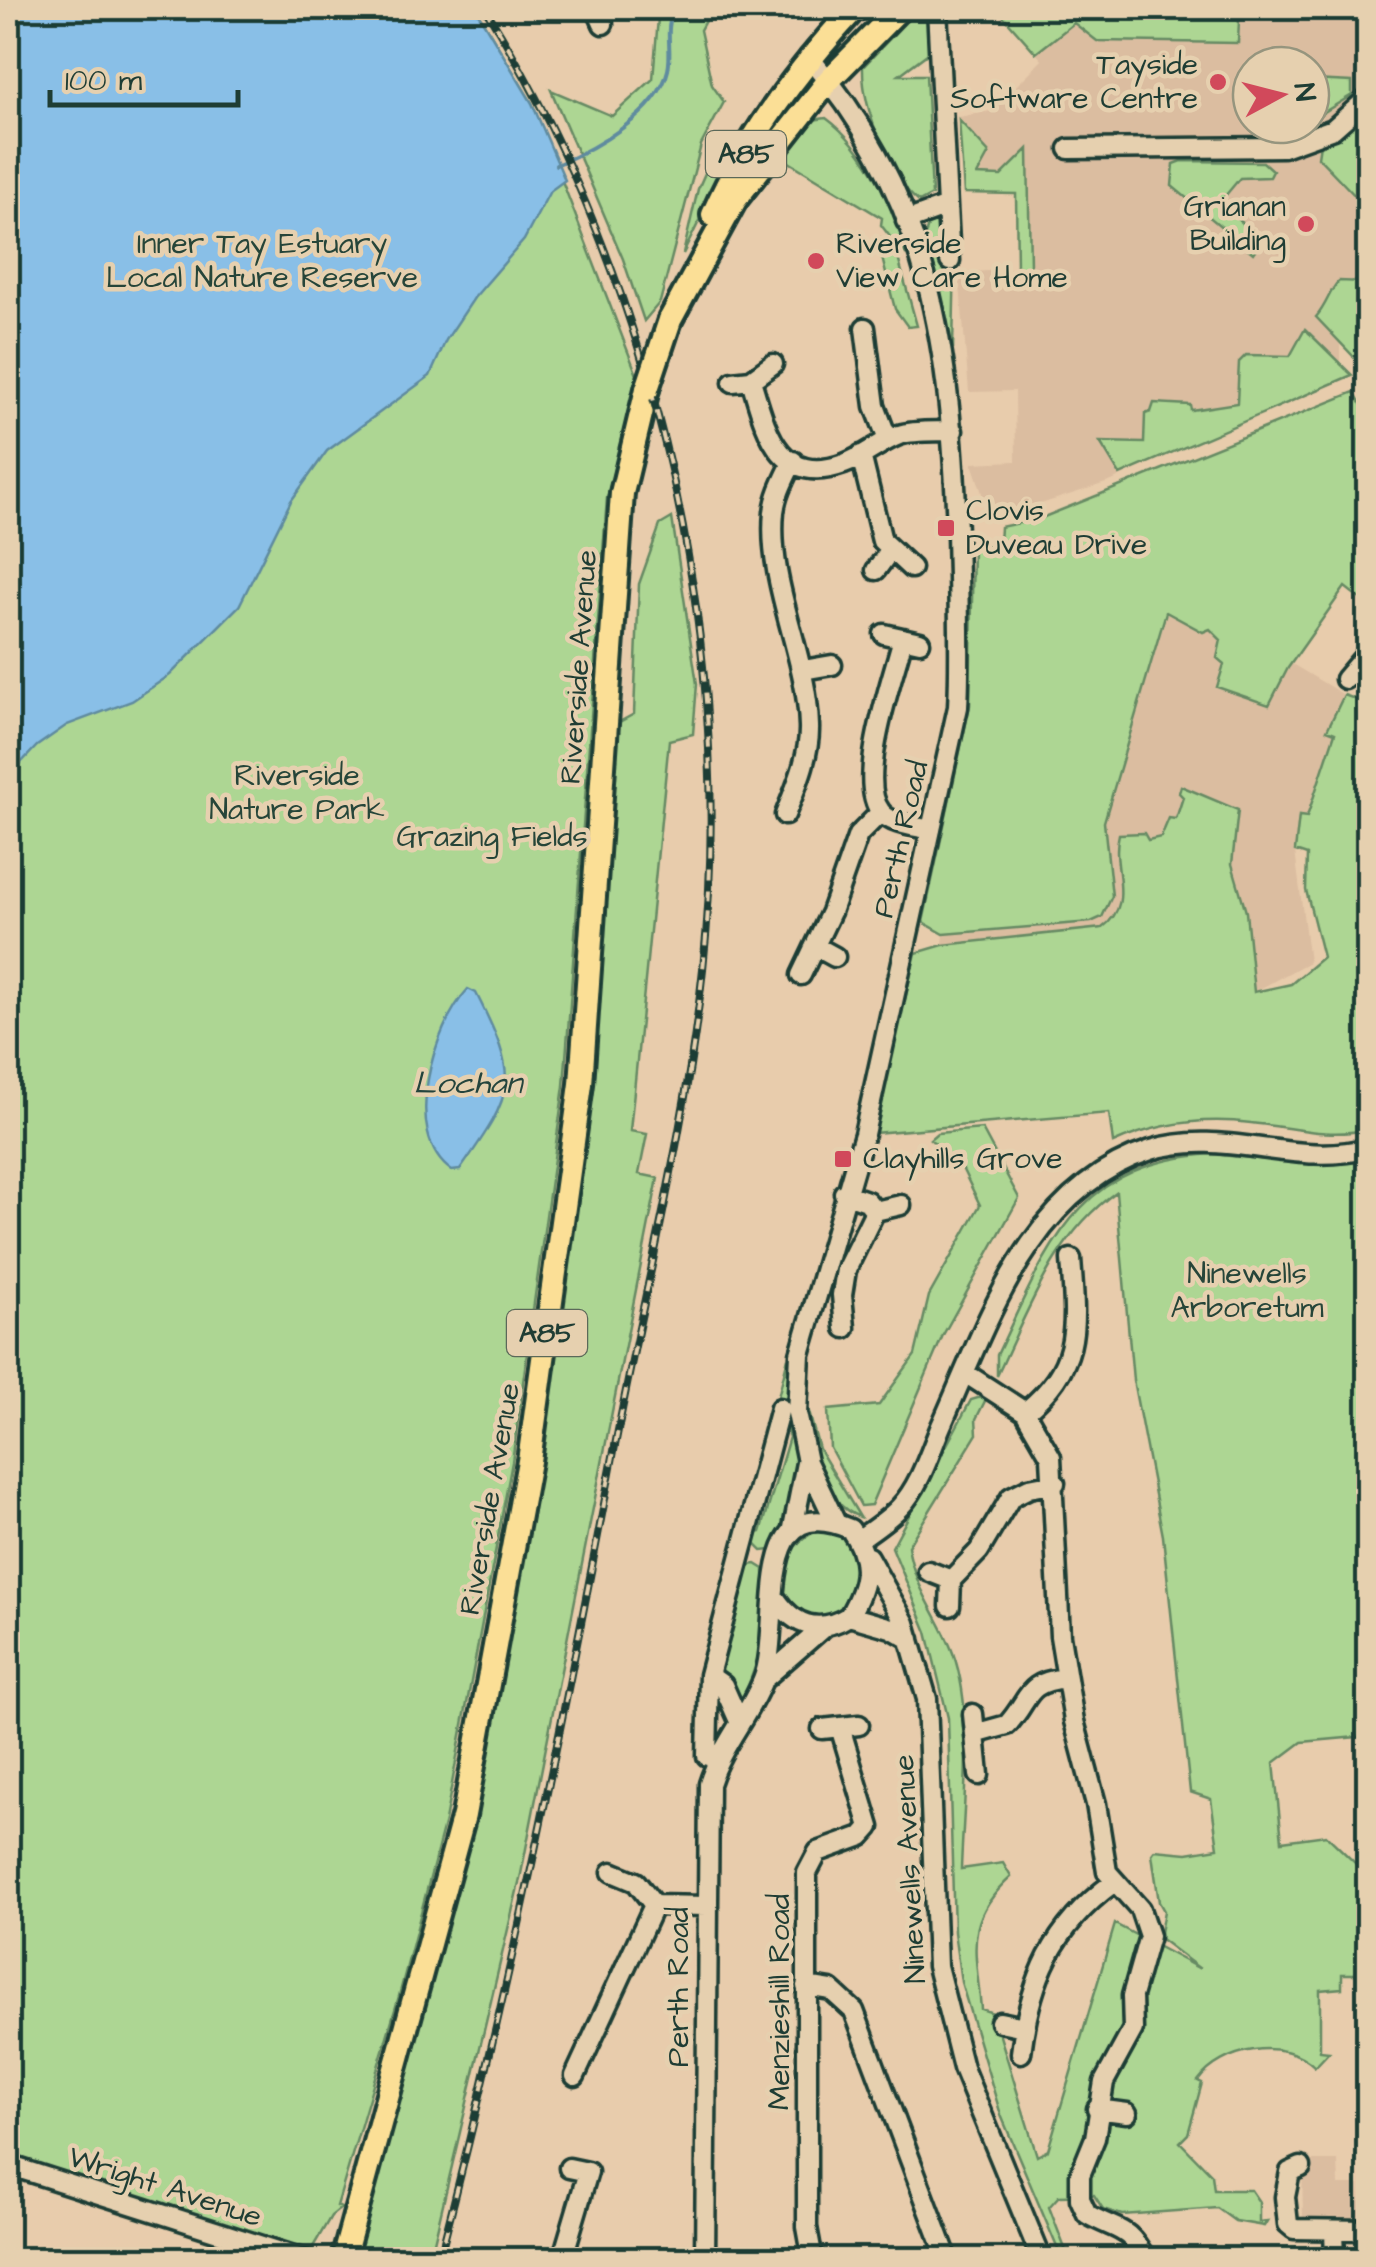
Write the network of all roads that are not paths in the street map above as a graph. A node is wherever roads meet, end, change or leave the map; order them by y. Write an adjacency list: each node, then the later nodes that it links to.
1 (855, 8): 4 (main road, Riverside Avenue / A85)
2 (900, 8): 5 (main road, Riverside Avenue / A85)
3 (938, 8): 8 (street)
4 (810, 57): 5 (street, Perth Road); 11 (main road, Riverside Avenue / A85)
5 (829, 80): 9 (street, Perth Road); 11 (main road, Riverside Avenue / A85)
6 (1368, 98): 7 (street)
7 (1069, 149)
8 (947, 206): 9 (street); 10 (street)
9 (906, 221): 16 (street, Perth Road)
10 (950, 261)
11 (670, 320): 87 (main road, Riverside Avenue / A85, bridge)
12 (865, 328): 13 (street)
13 (869, 363): 15 (street); 17 (street)
14 (774, 364): 19 (street)
15 (848, 365)
16 (953, 431): 17 (street); 30 (street, Perth Road)
17 (888, 440): 18 (street)
18 (861, 455): 19 (street); 20 (street)
19 (792, 461): 26 (street)
20 (889, 552): 21 (street); 22 (street)
21 (911, 568)
22 (876, 570)
23 (884, 634): 28 (street)
24 (1368, 652): 27 (street)
25 (832, 665): 26 (street)
26 (803, 670): 29 (street)
27 (1345, 679)
28 (881, 812): 30 (street); 31 (street)
29 (785, 815)
30 (931, 830): 35 (street, Perth Road)
31 (815, 946): 32 (street); 33 (street)
32 (835, 957)
33 (801, 975)
34 (1368, 1148): 42 (street)
35 (844, 1193): 37 (street); 45 (street, Perth Road)
36 (901, 1205): 37 (street)
37 (875, 1211): 41 (street)
38 (1071, 1259): 39 (street)
39 (1073, 1286): 40 (street); 44 (street)
40 (1051, 1287)
41 (845, 1328)
42 (965, 1374): 44 (street); 49 (street)
43 (780, 1408): 50 (street)
44 (1026, 1412): 46 (street)
45 (806, 1462): 47 (street, Perth Road); 48 (street, Perth Road)
46 (1055, 1483): 53 (street); 60 (street)
47 (836, 1523): 48 (street); 49 (street, Perth Road)
48 (794, 1528): 51 (street, Perth Road)
49 (862, 1547): 56 (street); 58 (street, Ninewells Avenue)
50 (742, 1552): 51 (street); 59 (street)
51 (776, 1563): 54 (street, Perth Road)
52 (928, 1571): 53 (street)
53 (951, 1580): 55 (street)
54 (776, 1600): 57 (street); 61 (street, Perth Road)
55 (950, 1606)
56 (849, 1616): 57 (street, Perth Road); 58 (street)
57 (825, 1626): 61 (street, Perth Road)
58 (910, 1639): 92 (street, Ninewells Avenue)
59 (709, 1674): 63 (street); 66 (street)
60 (1066, 1678): 65 (street); 69 (street)
61 (763, 1680): 63 (street, Perth Road)
62 (973, 1714): 65 (street)
63 (739, 1721): 71 (street, Perth Road)
64 (840, 1727): 72 (street, Menzieshill Road)
65 (978, 1732): 67 (street)
66 (707, 1756)
67 (979, 1775)
68 (612, 1872): 70 (street)
69 (1113, 1884): 74 (street); 79 (street)
70 (654, 1906): 71 (street); 75 (street)
71 (707, 1906): 89 (street, Perth Road)
72 (806, 1986): 90 (street, Menzieshill Road); 91 (street)
73 (1000, 2022): 74 (street)
74 (1024, 2027): 76 (street)
75 (587, 2050): 77 (street); 78 (street)
76 (1021, 2053)
77 (608, 2058)
78 (575, 2076)
79 (1097, 2109): 80 (street); 93 (street)
80 (1126, 2113)
81 (8, 2165): 86 (street, Wright Avenue)
82 (1302, 2166): 84 (street)
83 (569, 2168): 88 (street)
84 (1334, 2230): 85 (street); 94 (street)
85 (1368, 2230)
86 (306, 2260)
87 (343, 2260)
88 (562, 2260)
89 (705, 2260)
90 (813, 2260)
91 (948, 2260)
92 (1042, 2260)
93 (1146, 2260)
94 (1335, 2260)

